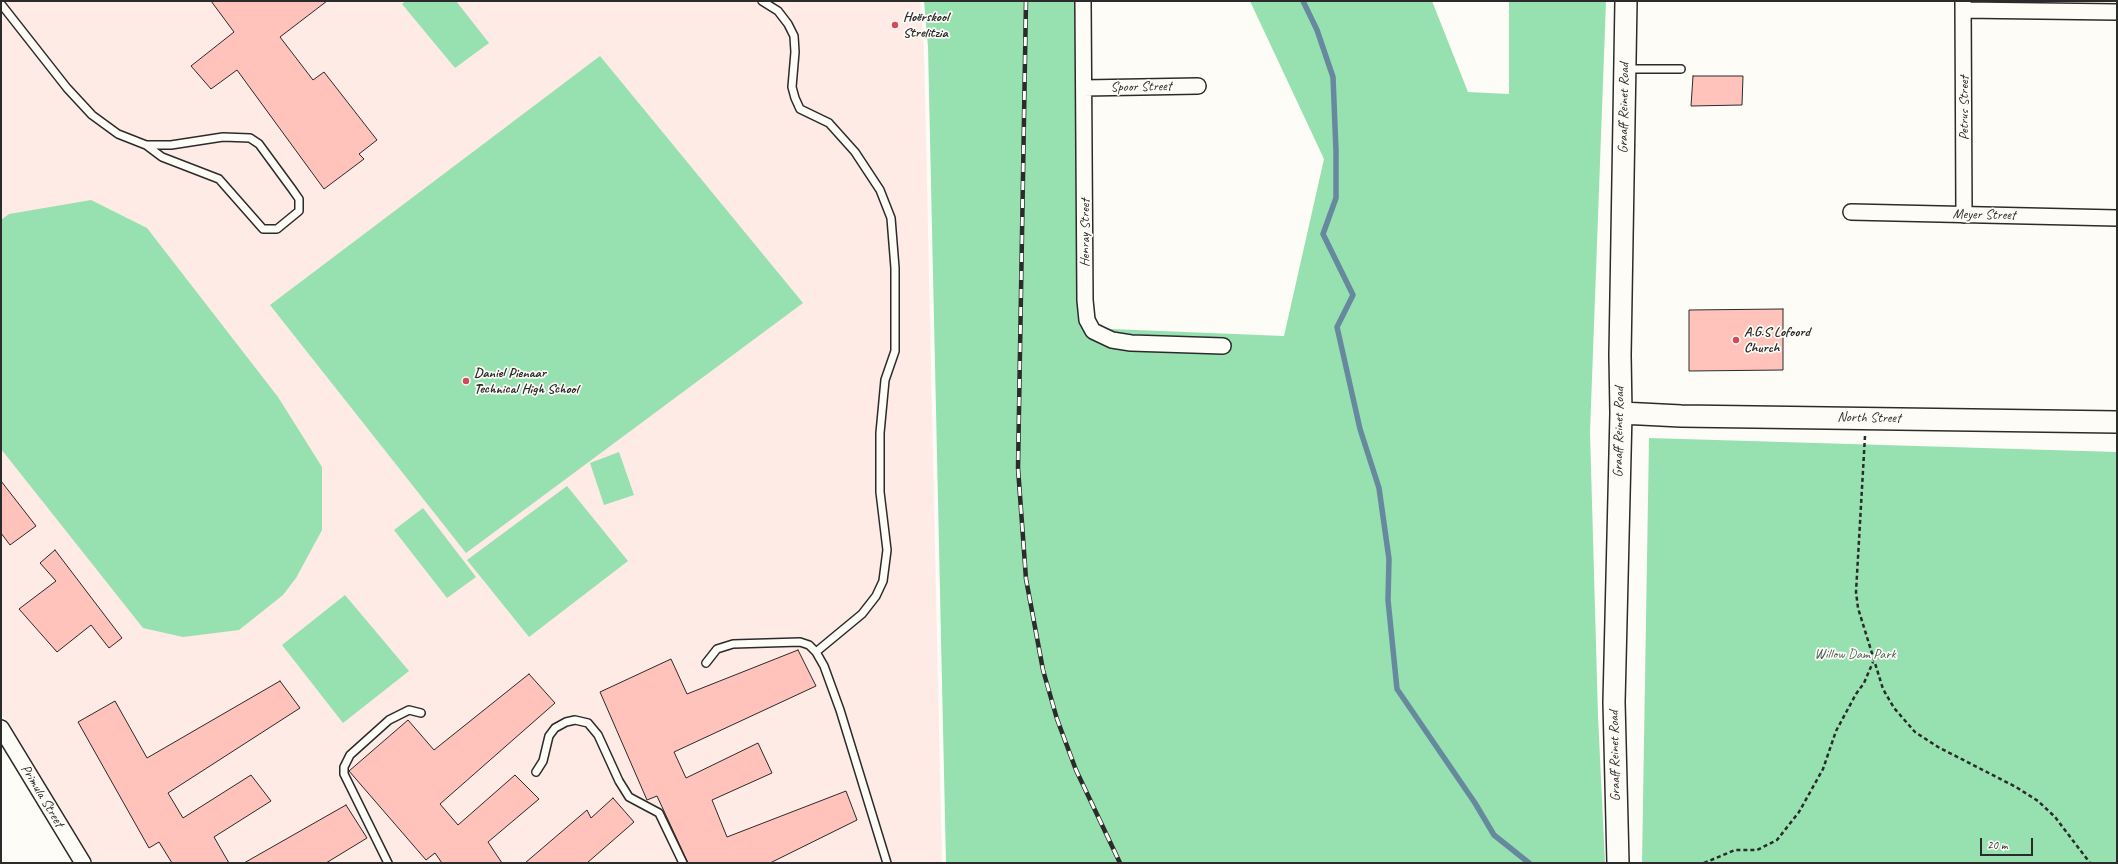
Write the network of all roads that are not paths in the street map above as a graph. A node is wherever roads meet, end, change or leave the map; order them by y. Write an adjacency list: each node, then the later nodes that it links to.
1 (762, 1): 18 (lane)
2 (1083, 1): 10 (street, Henray Street)
3 (1626, 1): 7 (main road, Graaff Reinet Road)
4 (1, 4): 11 (lane)
5 (1963, 6): 6 (street); 13 (street, Petrus Street)
6 (2117, 12)
7 (1625, 69): 8 (lane); 16 (main road, Graaff Reinet Road)
8 (1681, 69)
9 (1198, 86): 10 (street, Spoor Street)
10 (1084, 88): 15 (street, Henray Street)
11 (146, 145): 11 (lane)
12 (1851, 212): 13 (street, Meyer Street)
13 (1964, 215): 14 (street, Meyer Street)
14 (2117, 218)
15 (1223, 346)
16 (1621, 413): 17 (main road, North Street); 27 (main road, Graaff Reinet Road)
17 (2117, 422)
18 (816, 652): 19 (lane); 26 (lane)
19 (706, 663)
20 (421, 712): 24 (lane)
21 (1, 728): 23 (street, Primula Street)
22 (536, 772): 25 (lane)
23 (83, 863)
24 (388, 863)
25 (683, 863)
26 (887, 863)
27 (1618, 863)

